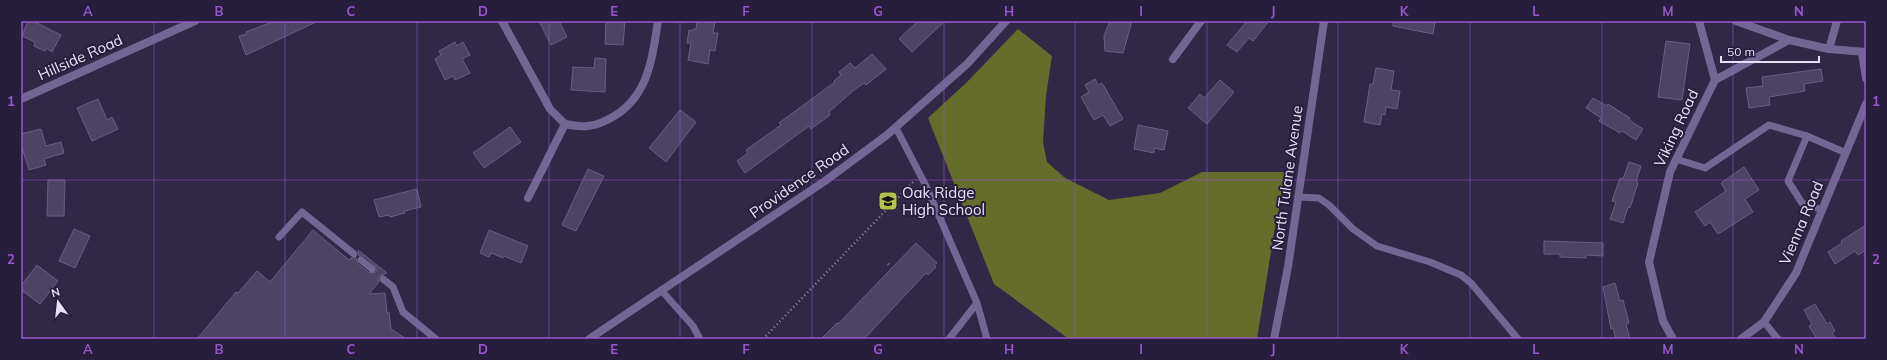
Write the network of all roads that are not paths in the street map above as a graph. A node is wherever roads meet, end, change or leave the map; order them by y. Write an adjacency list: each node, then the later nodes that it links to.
1 (195, 21): 16 (street, Hillside Road)
2 (502, 21): 18 (street)
3 (658, 21): 18 (street)
4 (1006, 21): 19 (street, Providence Road)
5 (1201, 21): 13 (street)
6 (1324, 21): 23 (street, North Tulane Avenue)
7 (1699, 21): 15 (street)
8 (1736, 21): 10 (street)
9 (1837, 21): 11 (street)
10 (1789, 40): 11 (street); 15 (street, Viking Road)
11 (1829, 49): 12 (street)
12 (1864, 52): 14 (street)
13 (1173, 59)
14 (1866, 78)
15 (1715, 80): 22 (street, Viking Road)
16 (21, 98)
17 (1866, 104): 21 (street, Vienna Road)
18 (565, 124): 24 (street)
19 (896, 128): 31 (street, Providence Road); 32 (lane)
20 (1807, 136): 21 (lane); 22 (lane); 25 (lane)
21 (1846, 153): 25 (street, Vienna Road)
22 (1676, 159): 41 (street, Viking Road)
23 (1298, 197): 39 (street, North Tulane Avenue); 40 (lane)
24 (528, 198)
25 (1822, 210): 33 (street, Vienna Road)
26 (279, 237): 27 (lane)
27 (354, 254)
28 (361, 260): 29 (lane)
29 (372, 269)
30 (383, 279): 34 (lane)
31 (662, 290): 35 (street, Providence Road); 36 (lane)
32 (977, 303): 37 (lane); 38 (lane)
33 (1764, 322): 42 (street, Vienna Road); 43 (lane)
34 (436, 339)
35 (588, 339)
36 (700, 339)
37 (949, 339)
38 (987, 339)
39 (1274, 339)
40 (1518, 339)
41 (1673, 339)
42 (1741, 339)
43 (1778, 339)

